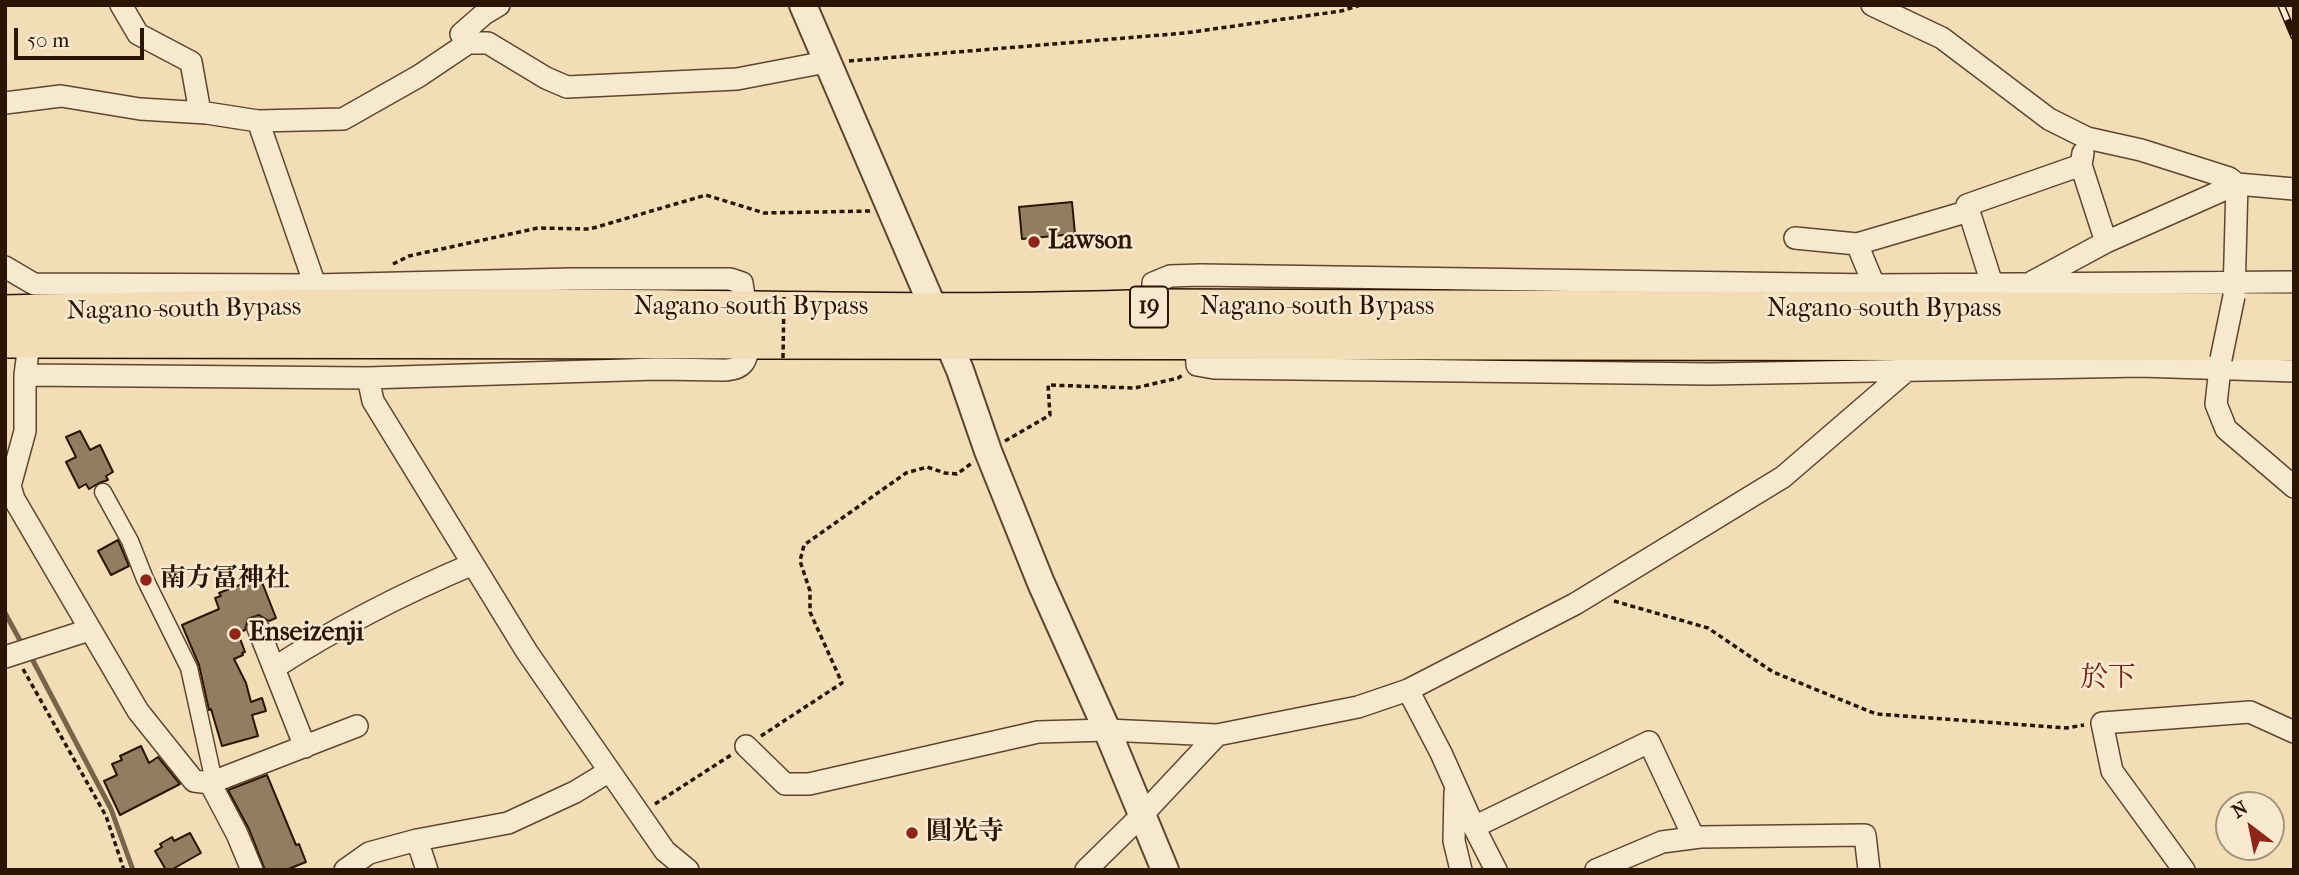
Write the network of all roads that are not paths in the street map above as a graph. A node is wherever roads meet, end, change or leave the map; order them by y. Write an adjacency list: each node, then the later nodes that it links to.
1 (121, 5): 8 (street)
2 (499, 5): 5 (street)
3 (803, 5): 6 (street)
4 (1872, 5): 10 (street)
5 (468, 43): 6 (street); 9 (street)
6 (826, 62): 25 (street)
7 (5, 103): 8 (street)
8 (205, 113): 9 (street)
9 (258, 121): 22 (street)
10 (2087, 138): 11 (street); 12 (street)
11 (2081, 165): 14 (street); 16 (street)
12 (2237, 184): 13 (street); 16 (street); 24 (street)
13 (2294, 189)
14 (1969, 211): 17 (street); 21 (street)
15 (1796, 238): 17 (street)
16 (2106, 242): 20 (street)
17 (1857, 244): 23 (street)
18 (5, 267): 27 (street)
19 (2294, 282): 24 (street)
20 (2030, 283): 21 (street); 24 (street)
21 (1992, 284): 23 (street)
22 (315, 285): 27 (street); 28 (street)
23 (1874, 285): 29 (street)
24 (2235, 290): 32 (street, bridge)
25 (932, 309): 28 (highway, Nagano-south Bypass / 19); 29 (highway, Nagano-south Bypass / 19); 30 (street)
26 (2294, 311): 29 (highway, Nagano-south Bypass / 19)
27 (22, 318): 28 (highway, Nagano-south Bypass / 19); 35 (street)
28 (747, 325): 30 (highway, Nagano-south Bypass / 19); 36 (street)
29 (1710, 327): 30 (highway, Nagano-south Bypass / 19); 31 (highway, Nagano-south Bypass / 19); 33 (street)
30 (946, 342): 46 (street)
31 (2294, 343)
32 (2220, 365): 33 (street); 34 (street); 37 (street)
33 (1906, 371): 44 (street)
34 (2294, 371)
35 (25, 375): 36 (street); 41 (street)
36 (368, 378): 39 (street)
37 (2294, 487)
38 (103, 492): 52 (street)
39 (473, 564): 43 (street); 51 (street)
40 (258, 628): 43 (street)
41 (89, 630): 42 (street); 52 (street)
42 (10, 655)
43 (274, 668): 50 (street)
44 (1408, 690): 48 (street); 53 (street)
45 (358, 726): 50 (street)
46 (1107, 730): 48 (street); 49 (street); 54 (street)
47 (2294, 733): 68 (street)
48 (1217, 736): 54 (street)
49 (746, 746)
50 (305, 747): 52 (street)
51 (608, 772): 57 (street); 62 (street)
52 (210, 783): 59 (street)
53 (1455, 786): 55 (street); 65 (street)
54 (1142, 815): 63 (street); 64 (street)
55 (1474, 827): 56 (street); 66 (street)
56 (1694, 838): 58 (street); 67 (street)
57 (417, 840): 60 (street); 61 (street)
58 (1607, 868)
59 (252, 870)
60 (345, 870)
61 (427, 870)
62 (688, 870)
63 (1086, 870)
64 (1165, 870)
65 (1461, 870)
66 (1496, 870)
67 (1869, 870)
68 (2184, 870)

